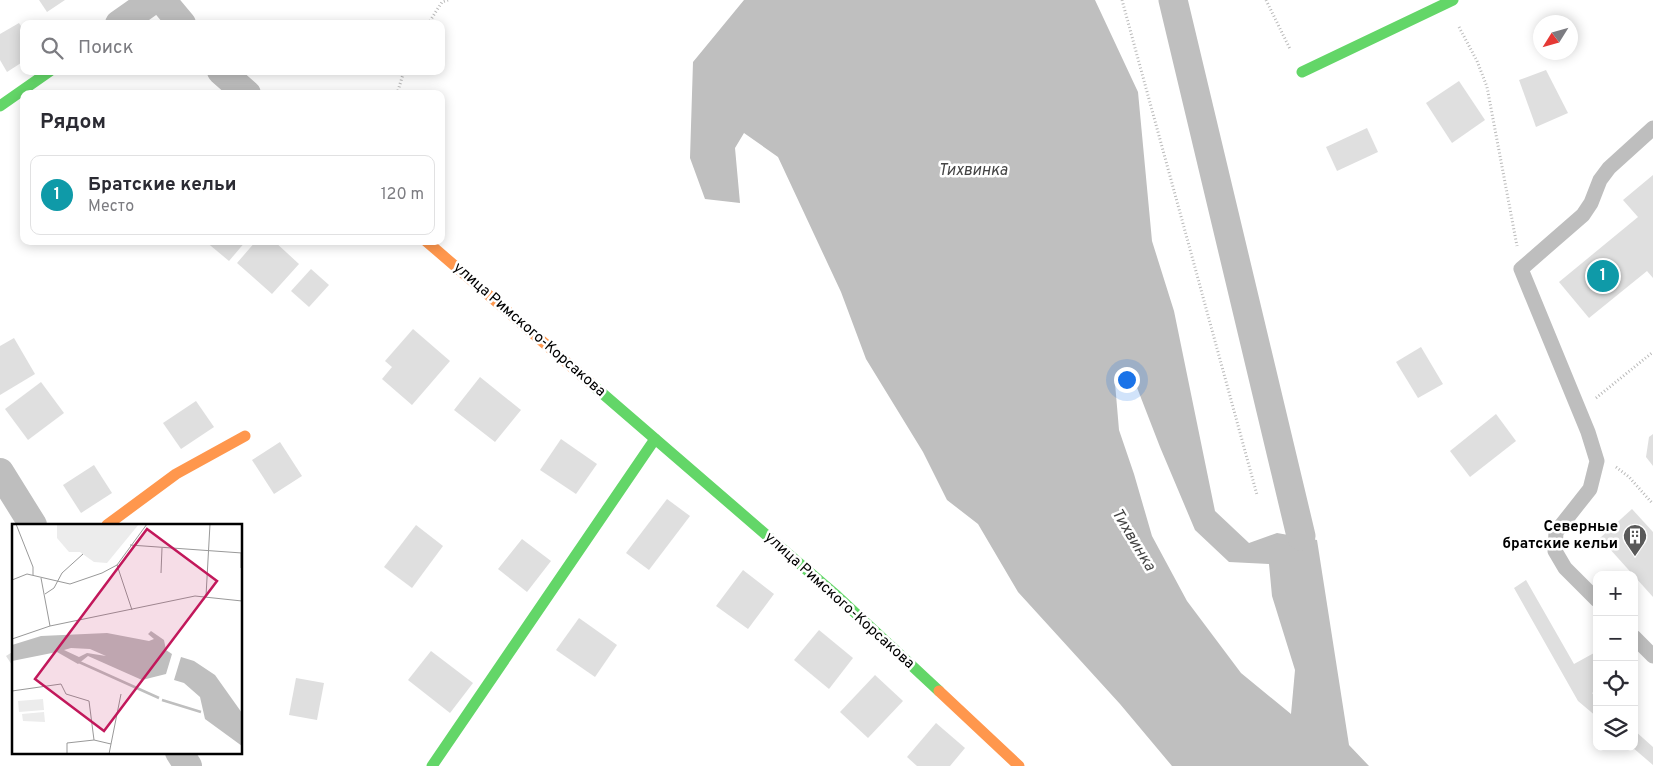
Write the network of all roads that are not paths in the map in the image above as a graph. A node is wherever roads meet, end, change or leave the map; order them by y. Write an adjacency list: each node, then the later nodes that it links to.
1 (153, 0): 4 (street)
2 (162, 0): 5 (street)
3 (1450, 2): 6 (street)
4 (125, 20)
5 (179, 20)
6 (1302, 72)
7 (44, 75): 9 (street)
8 (226, 75): 10 (street)
9 (23, 90)
10 (242, 90)
11 (20, 92): 12 (street)
12 (0, 106)
13 (1653, 128): 20 (lane)
14 (431, 245): 16 (street, улица Римского-Корсакова)
15 (245, 436): 19 (street)
16 (655, 439): 25 (street); 26 (street, улица Римского-Корсакова)
17 (0, 472): 18 (street)
18 (32, 524)
19 (108, 524)
20 (1593, 596)
21 (1638, 641): 22 (lane)
22 (1653, 656)
23 (180, 754): 24 (street)
24 (188, 766)
25 (432, 766)
26 (1019, 766)

